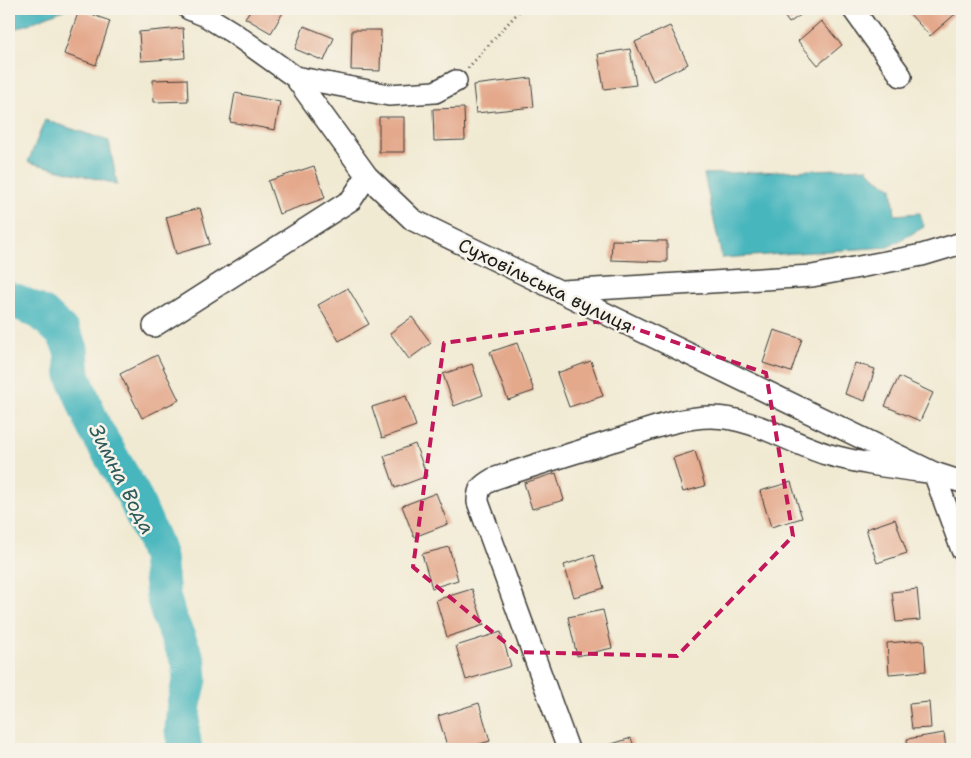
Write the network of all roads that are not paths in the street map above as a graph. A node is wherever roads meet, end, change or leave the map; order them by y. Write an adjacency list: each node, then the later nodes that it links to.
1 (853, 9): 3 (street)
2 (203, 11): 4 (street, Суховільська вулиця)
3 (902, 76)
4 (295, 77): 5 (street); 6 (street, Суховільська вулиця)
5 (456, 81)
6 (368, 176): 8 (street, Суховільська вулиця); 9 (street)
7 (962, 243): 8 (street)
8 (559, 291): 10 (street, Суховільська вулиця)
9 (154, 326)
10 (934, 473): 11 (street, Суховільська вулиця); 12 (street); 13 (street)
11 (962, 482)
12 (962, 550)
13 (568, 749)

